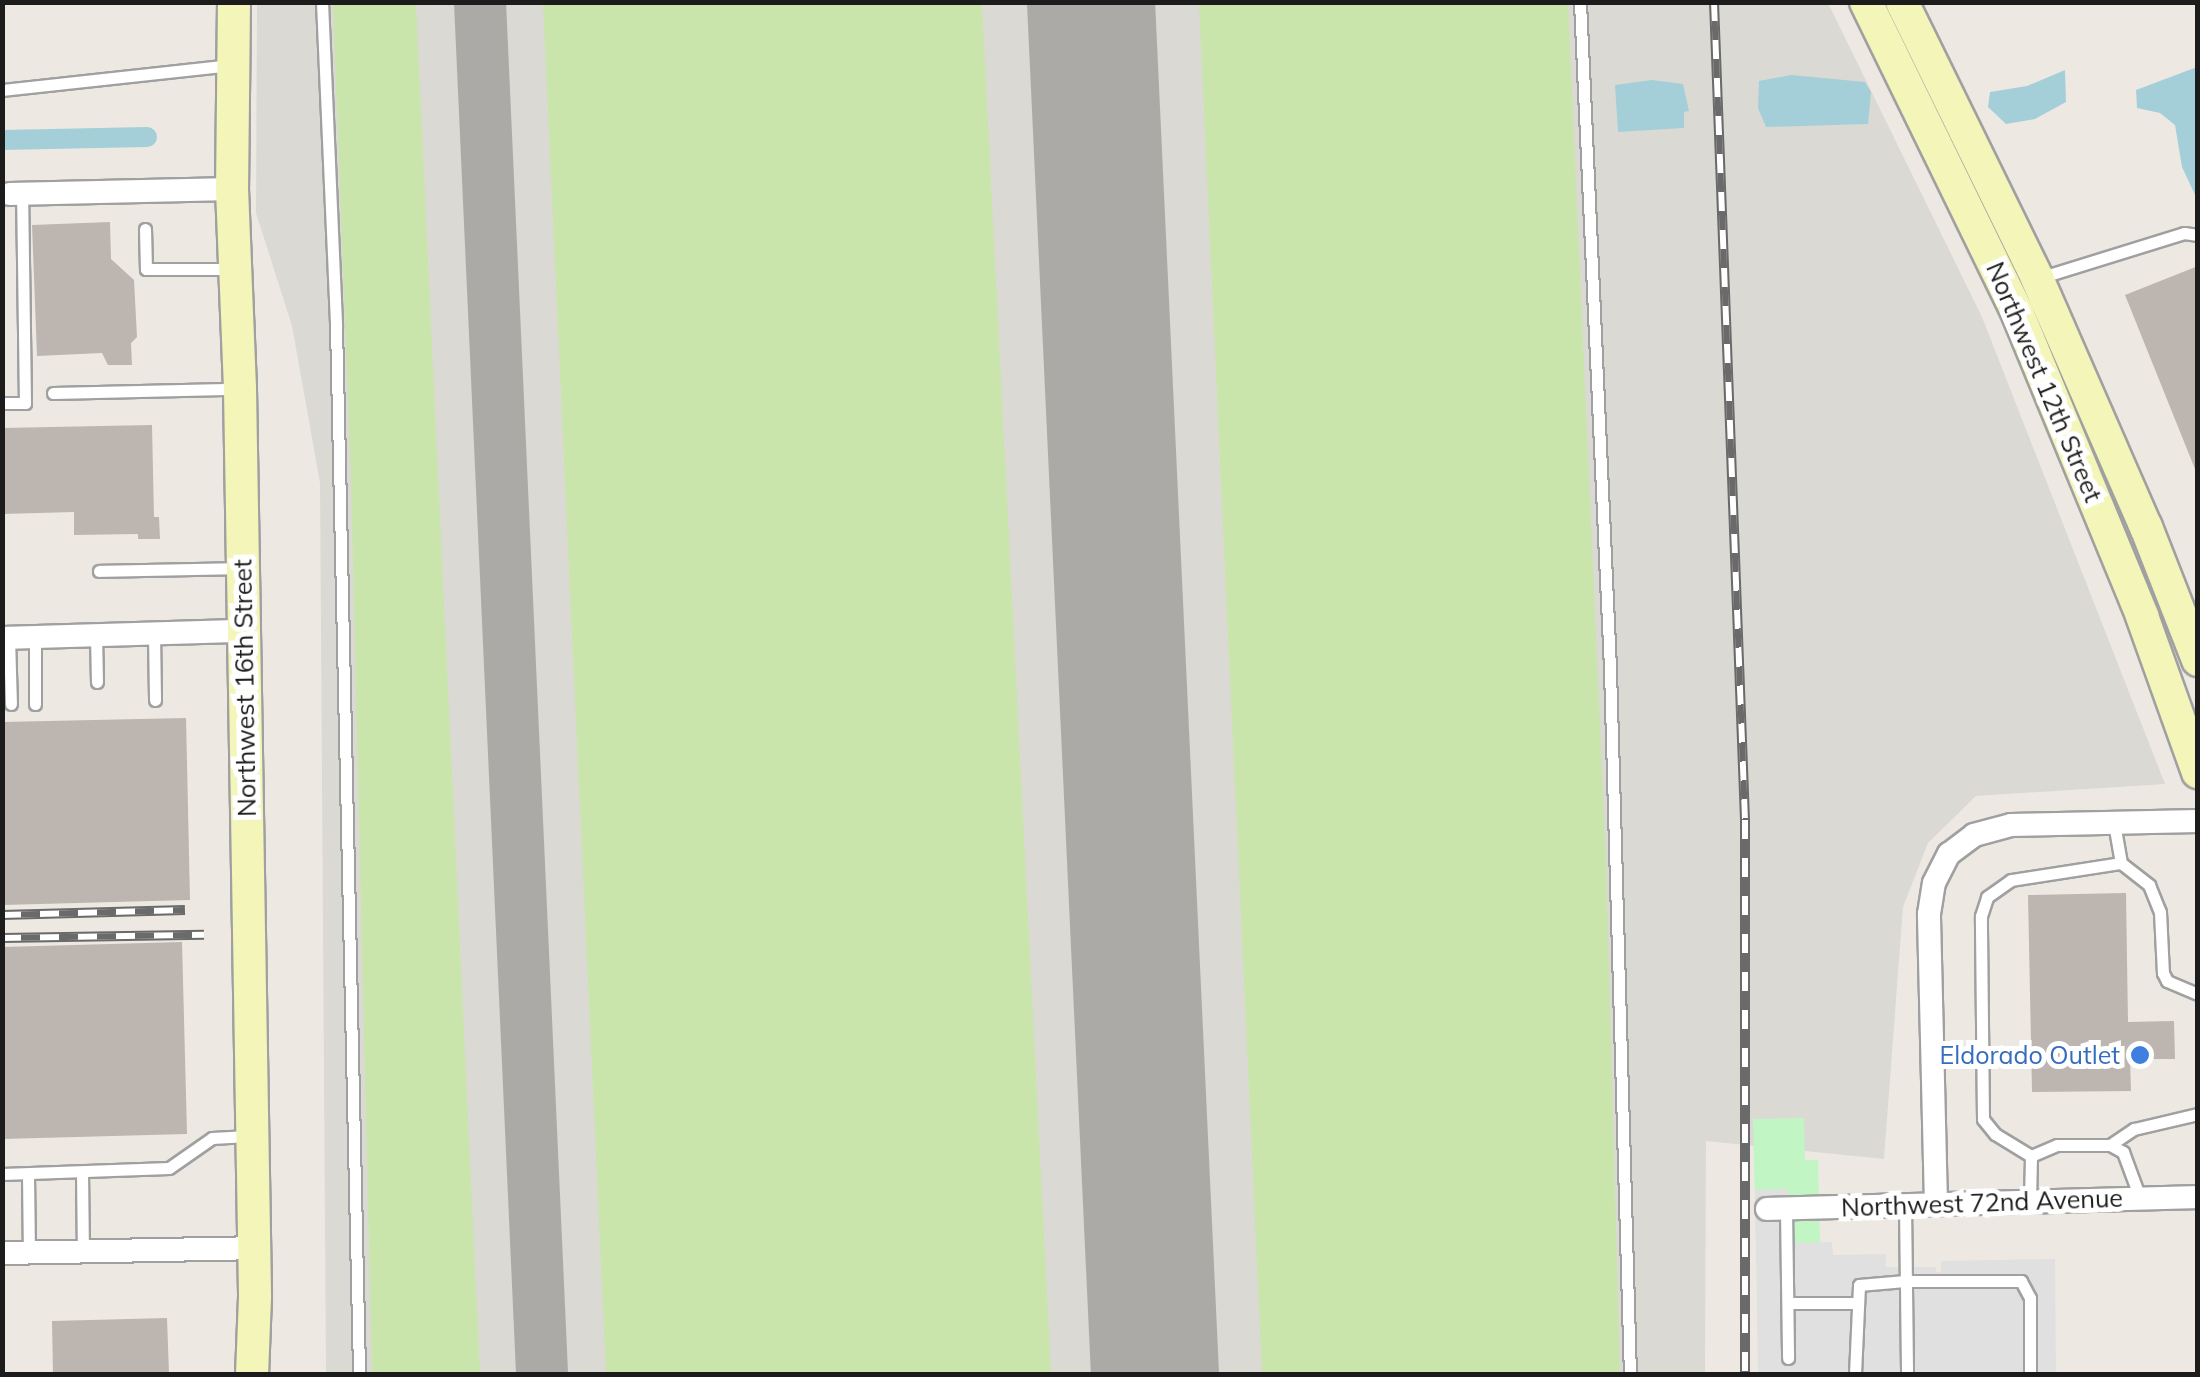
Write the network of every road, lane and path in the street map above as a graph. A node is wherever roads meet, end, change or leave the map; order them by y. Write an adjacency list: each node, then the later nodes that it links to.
1 (234, 2): 6 (main road, Northwest 16th Street)
2 (322, 2): 56 (lane)
3 (1580, 2): 57 (lane)
4 (1866, 2): 13 (main road, Northwest 12th Street)
5 (1902, 2): 13 (main road, Northwest 12th Street)
6 (235, 64): 7 (lane); 8 (main road, Northwest 16th Street)
7 (2, 90)
8 (232, 189): 9 (street); 12 (main road, Northwest 16th Street)
9 (12, 194): 16 (lane)
10 (145, 229): 12 (lane)
11 (2198, 235): 13 (lane)
12 (234, 269): 14 (main road, Northwest 16th Street)
13 (2021, 282): 24 (main road, Northwest 12th Street); 29 (main road, Northwest 12th Street)
14 (240, 389): 15 (lane); 17 (main road, Northwest 16th Street)
15 (53, 393)
16 (2, 403)
17 (243, 568): 18 (lane); 19 (main road, Northwest 16th Street)
18 (99, 572)
19 (244, 631): 20 (street); 35 (main road, Northwest 16th Street)
20 (154, 634): 21 (street); 26 (lane)
21 (96, 635): 22 (street); 25 (lane)
22 (36, 637): 23 (street); 28 (lane)
23 (6, 638): 27 (lane)
24 (2198, 660)
25 (98, 682)
26 (155, 700)
27 (11, 704)
28 (36, 704)
29 (2198, 772)
30 (2198, 821): 31 (street)
31 (2114, 822): 32 (lane); 44 (street)
32 (2121, 864): 33 (lane); 37 (lane)
33 (2198, 994)
34 (2198, 1114): 36 (lane)
35 (252, 1136): 38 (lane); 47 (main road, Northwest 16th Street)
36 (2110, 1145): 37 (lane); 42 (lane)
37 (2031, 1156): 43 (lane)
38 (82, 1172): 40 (lane); 48 (lane)
39 (2, 1174): 40 (lane)
40 (28, 1174): 49 (lane)
41 (2198, 1197): 42 (street, Northwest 72nd Avenue)
42 (2140, 1199): 43 (street, Northwest 72nd Avenue)
43 (2030, 1202): 44 (street, Northwest 72nd Avenue)
44 (1936, 1204): 45 (street, Northwest 72nd Avenue)
45 (1905, 1205): 46 (street, Northwest 72nd Avenue); 51 (lane)
46 (1776, 1209): 52 (lane)
47 (254, 1248): 48 (street); 55 (main road, Northwest 16th Street)
48 (82, 1250): 49 (street)
49 (29, 1252): 50 (street)
50 (2, 1253)
51 (1906, 1281): 53 (lane); 59 (lane); 60 (lane)
52 (1788, 1303): 53 (lane); 54 (lane)
53 (1855, 1303): 58 (lane)
54 (1788, 1358)
55 (252, 1374)
56 (359, 1374)
57 (1630, 1374)
58 (1855, 1374)
59 (1907, 1374)
60 (2030, 1374)

